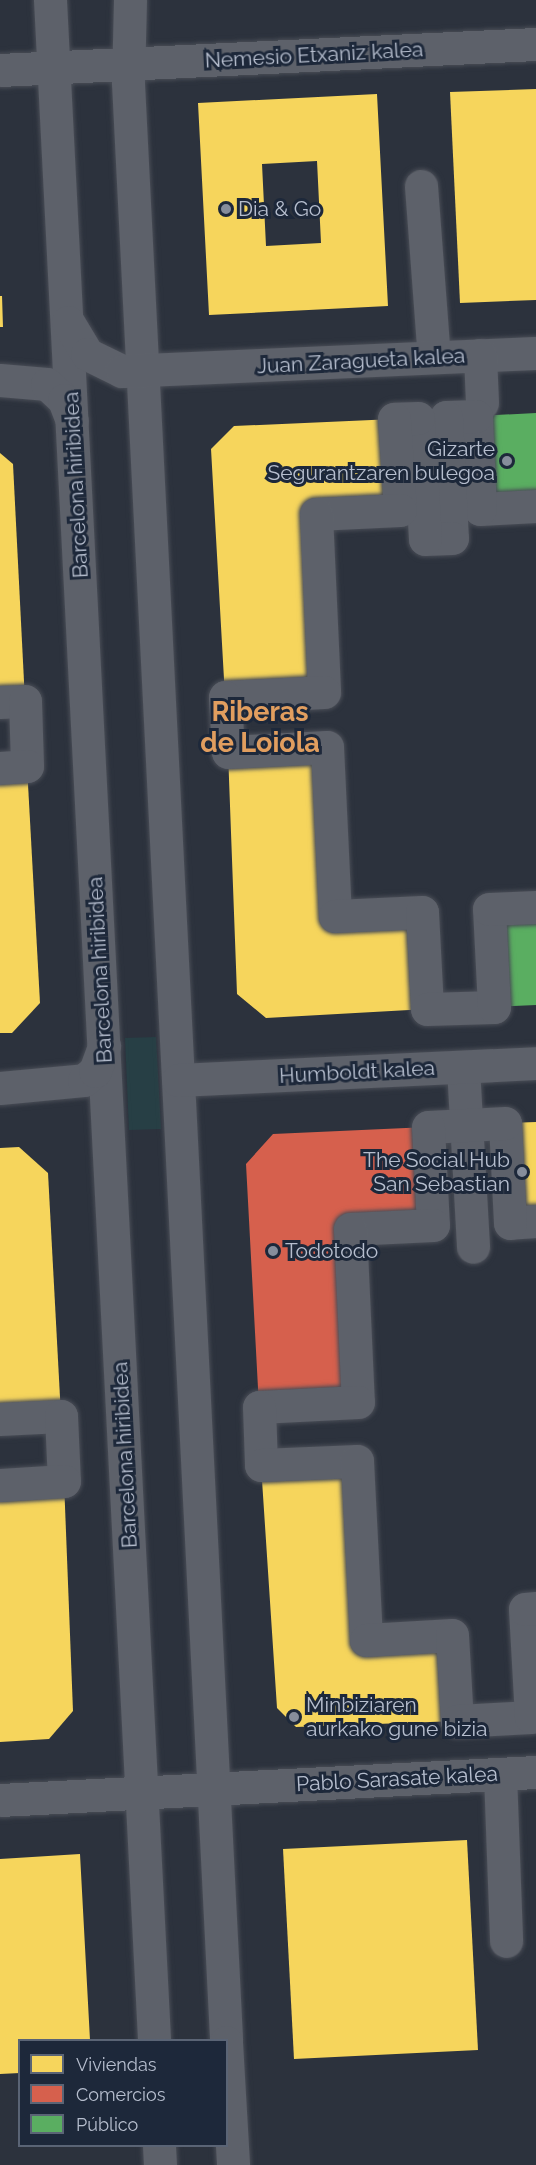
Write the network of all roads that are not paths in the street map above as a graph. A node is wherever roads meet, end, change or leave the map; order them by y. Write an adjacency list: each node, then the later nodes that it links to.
1 (130, 13): 4 (street); 5 (street)
2 (51, 15): 7 (street, Barcelona hiribidea); 8 (street, Nemesio Etxaniz kalea)
3 (536, 44): 4 (street, Nemesio Etxaniz kalea)
4 (170, 62): 5 (street, Nemesio Etxaniz kalea)
5 (128, 64): 6 (street, Nemesio Etxaniz kalea); 9 (street)
6 (91, 66): 7 (street, Nemesio Etxaniz kalea); 9 (street, Nemesio Etxaniz kalea); 10 (street, Barcelona hiribidea)
7 (54, 68): 8 (street, Nemesio Etxaniz kalea); 10 (street, Barcelona hiribidea)
8 (9, 70)
9 (129, 100): 17 (street)
10 (57, 104): 12 (street, Barcelona hiribidea)
11 (421, 186): 15 (street)
12 (67, 320): 17 (street, Juan Zaragueta kalea); 21 (street, Barcelona hiribidea)
13 (536, 353): 14 (street, Juan Zaragueta kalea)
14 (480, 355): 15 (street, Juan Zaragueta kalea); 19 (street)
15 (434, 357): 16 (street, Juan Zaragueta kalea)
16 (186, 368): 17 (street, Juan Zaragueta kalea); 20 (street, Juan Zaragueta kalea)
17 (143, 370): 20 (street)
18 (0, 380): 21 (street)
19 (482, 403)
20 (145, 412): 29 (street)
21 (72, 421): 26 (street, Barcelona hiribidea)
22 (536, 506): 25 (street)
23 (0, 702): 24 (street)
24 (0, 768)
25 (536, 907)
26 (104, 1046): 30 (street); 43 (street, Barcelona hiribidea)
27 (536, 1063): 28 (street, Humboldt kalea)
28 (464, 1067): 29 (street, Humboldt kalea); 31 (street)
29 (178, 1080): 37 (street)
30 (0, 1088)
31 (466, 1125): 32 (street); 33 (street); 36 (street)
32 (536, 1221)
33 (473, 1247)
34 (0, 1419): 35 (street)
35 (0, 1485)
36 (536, 1608)
37 (212, 1753): 41 (street); 42 (street)
38 (536, 1772): 39 (street, Pablo Sarasate kalea)
39 (500, 1774): 40 (street, Pablo Sarasate kalea); 48 (street)
40 (258, 1787): 41 (street, Pablo Sarasate kalea); 46 (street, Pablo Sarasate kalea)
41 (214, 1789): 42 (street, Pablo Sarasate kalea); 46 (street)
42 (179, 1790): 43 (street, Pablo Sarasate kalea)
43 (141, 1792): 44 (street, Pablo Sarasate kalea); 47 (street, Barcelona hiribidea)
44 (98, 1794): 45 (street, Pablo Sarasate kalea); 47 (street, Barcelona hiribidea)
45 (0, 1800)
46 (216, 1833): 50 (street)
47 (144, 1836): 49 (street, Barcelona hiribidea)
48 (506, 1941)
49 (154, 2039)
50 (226, 2039)
51 (228, 2076): 54 (street)
52 (159, 2147): 53 (street)
53 (160, 2165)
54 (233, 2165)

